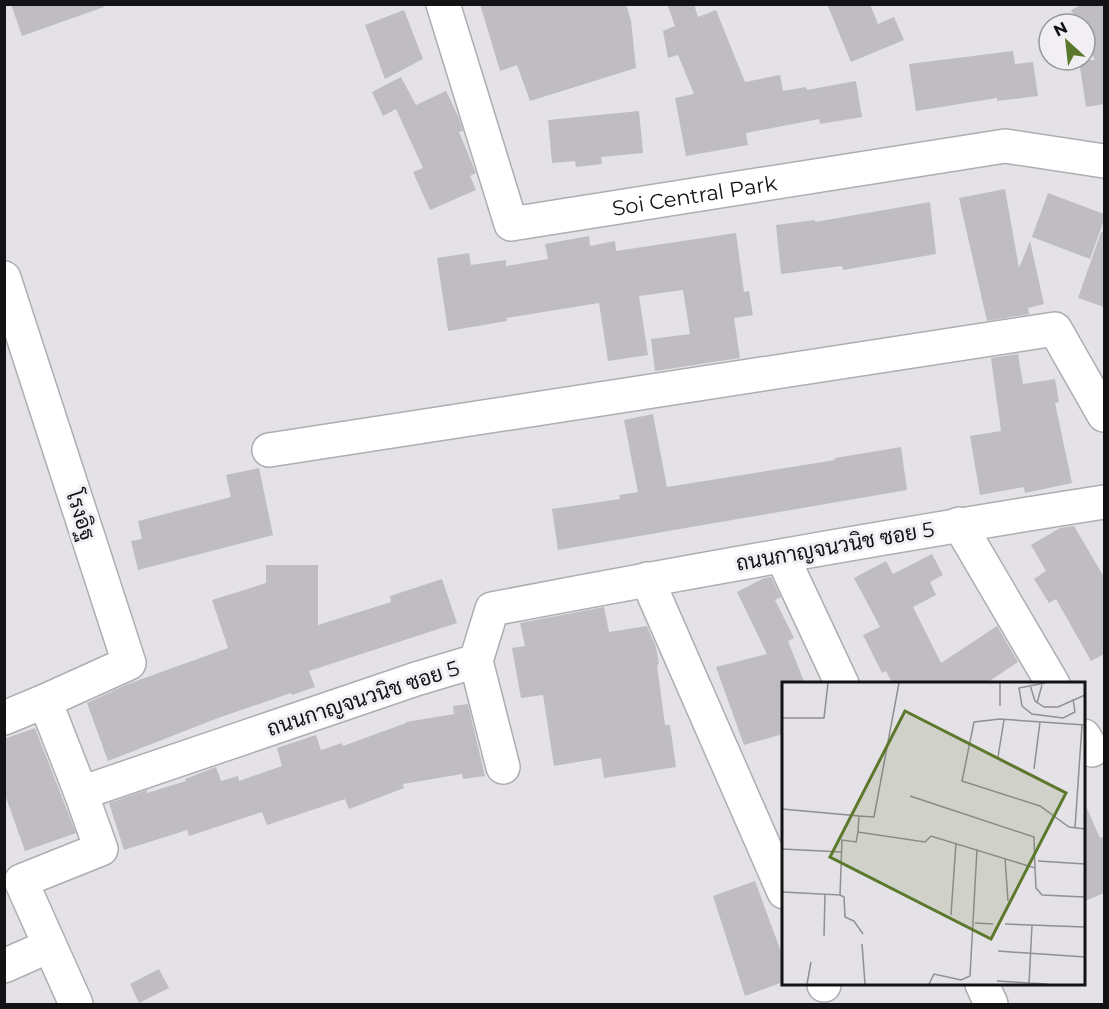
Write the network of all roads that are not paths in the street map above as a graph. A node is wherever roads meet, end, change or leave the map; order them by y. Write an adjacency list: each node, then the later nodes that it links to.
1 (443, 4): 2 (street, Soi Central Park)
2 (1104, 161)
3 (4, 278): 13 (street, โรงอิฐ)
4 (1104, 415): 5 (street)
5 (269, 450)
6 (1104, 502): 7 (street, ถนนกาญจนวนิช ซอย 5)
7 (959, 524): 8 (street, ถนนกาญจนวนิช ซอย 5); 12 (street)
8 (782, 555): 9 (street, ถนนกาญจนวนิช ซอย 5); 11 (street)
9 (647, 579): 10 (street, ถนนกาญจนวนิช ซอย 5); 17 (street)
10 (476, 661): 15 (street); 16 (street, ถนนกาญจนวนิช ซอย 5)
11 (841, 682)
12 (1052, 682)
13 (45, 701): 14 (street); 16 (street)
14 (4, 718)
15 (503, 767)
16 (81, 793): 18 (street)
17 (782, 890)
18 (49, 946): 19 (street); 21 (street)
19 (4, 966)
20 (982, 985): 22 (street)
21 (76, 1005)
22 (991, 1005)

